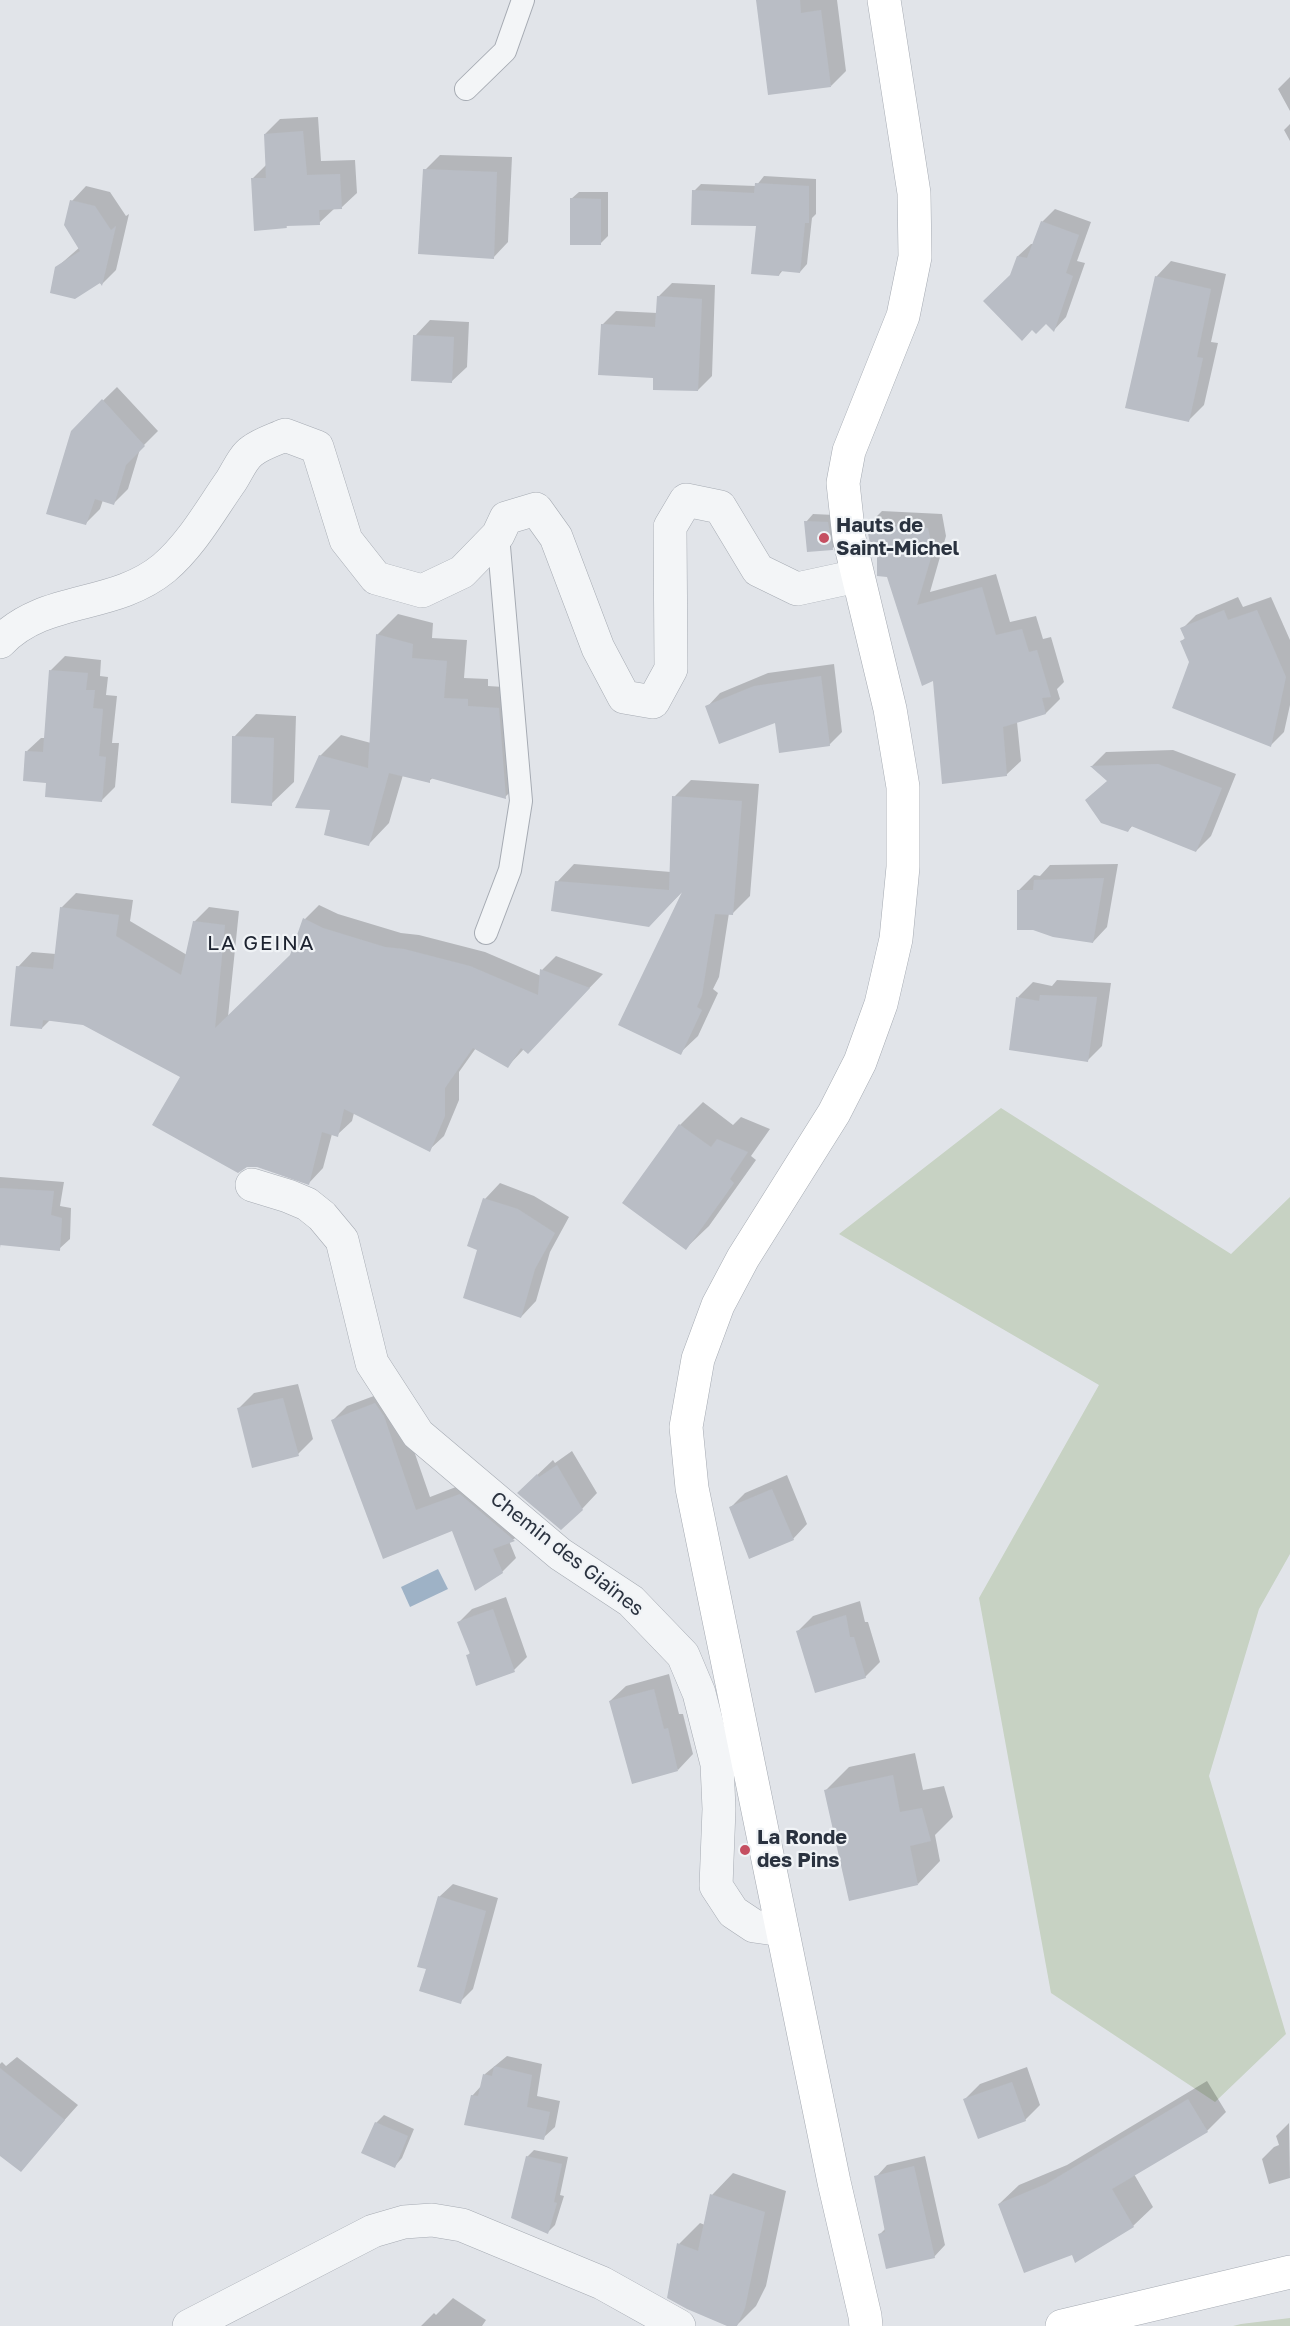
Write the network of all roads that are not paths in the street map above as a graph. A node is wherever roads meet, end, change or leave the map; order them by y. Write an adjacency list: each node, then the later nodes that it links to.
1 (523, 0): 3 (lane)
2 (884, 0): 5 (street)
3 (466, 89)
4 (498, 535): 5 (street); 6 (street); 7 (lane)
5 (857, 576): 9 (street)
6 (0, 642)
7 (486, 933)
8 (252, 1185): 9 (street, Chemin des Giaïnes)
9 (782, 1930): 13 (street)
10 (1290, 2272): 14 (street)
11 (189, 2326): 12 (street)
12 (679, 2326)
13 (866, 2326)
14 (1062, 2326)

